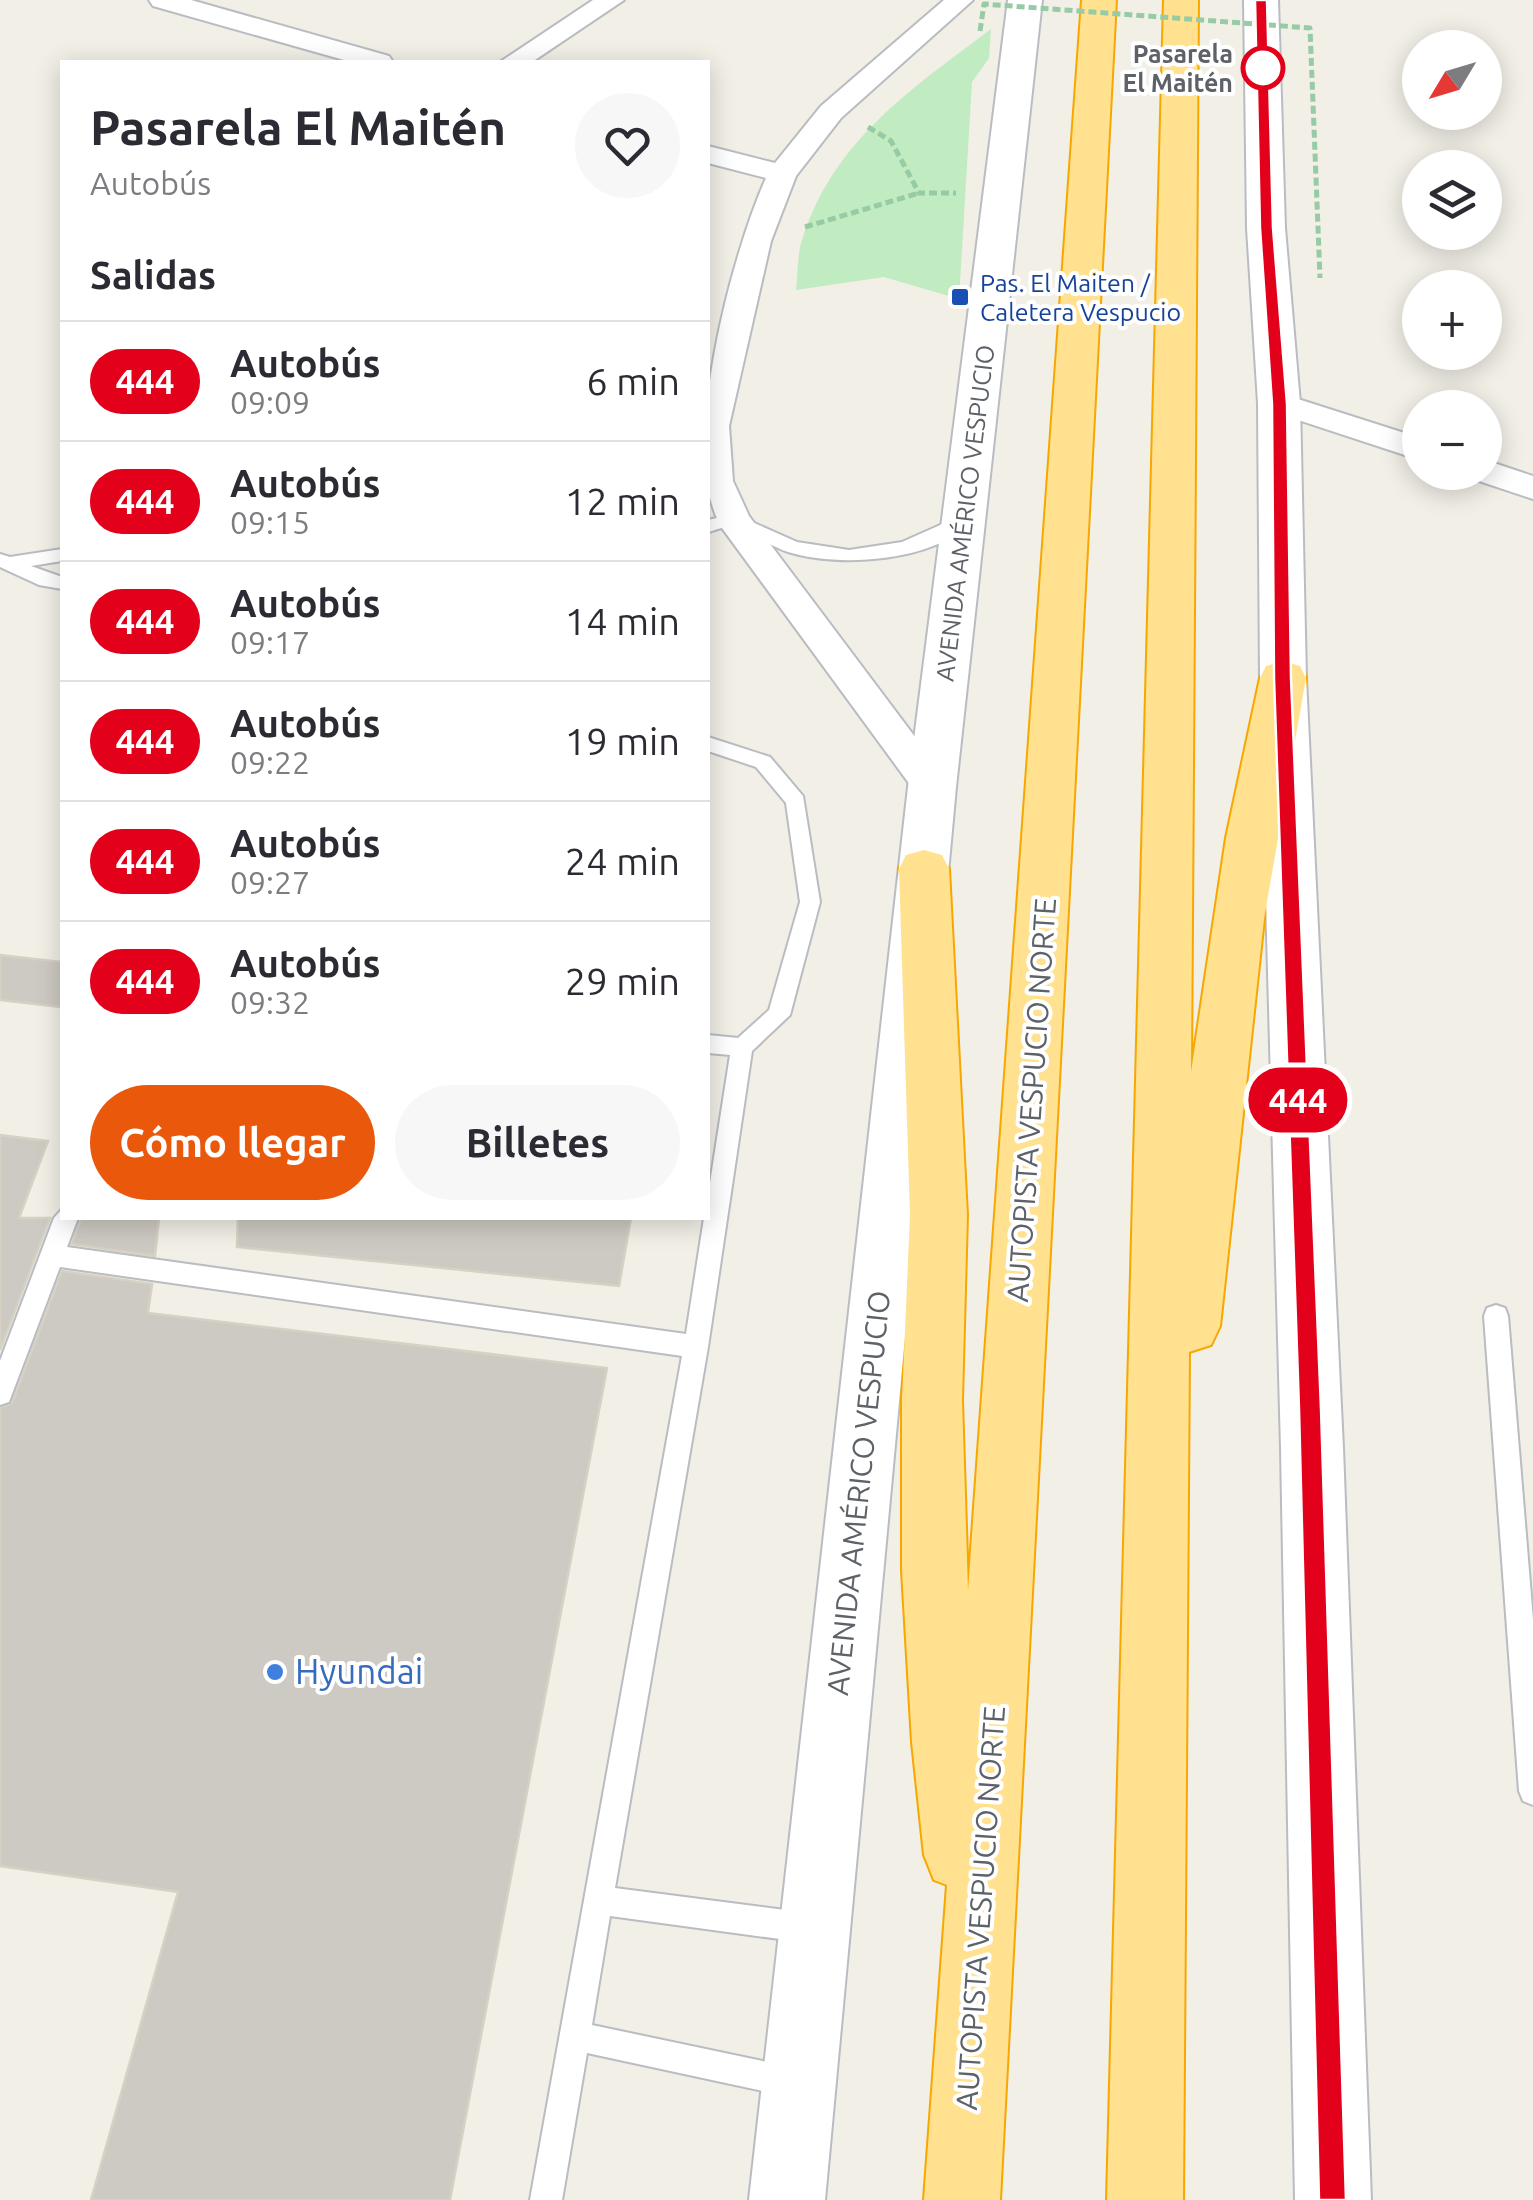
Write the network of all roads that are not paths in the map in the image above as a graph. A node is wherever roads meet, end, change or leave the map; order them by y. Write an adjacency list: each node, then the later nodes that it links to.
1 (162, 0): 8 (street)
2 (611, 0): 9 (street)
3 (960, 0): 11 (street)
4 (1025, 0): 16 (main road, AVENIDA AMÉRICO VESPUCIO)
5 (1099, 0): 36 (highway, AUTOPISTA VESPUCIO NORTE)
6 (1181, 0): 32 (highway)
7 (1261, 0): 12 (main road)
8 (372, 60)
9 (517, 60)
10 (710, 155): 11 (street)
11 (782, 174): 17 (street)
12 (1279, 404): 13 (street); 21 (main road)
13 (1402, 443)
14 (1502, 478): 15 (street)
15 (1533, 488)
16 (964, 520): 17 (lane); 23 (main road, AVENIDA AMÉRICO VESPUCIO)
17 (721, 523): 23 (street)
18 (60, 555): 19 (lane)
19 (5, 562): 20 (lane)
20 (60, 583)
21 (1282, 678): 32 (highway); 43 (main road)
22 (710, 745): 26 (lane)
23 (932, 787): 24 (main road, AVENIDA AMÉRICO VESPUCIO)
24 (924, 869): 35 (main road, AVENIDA AMÉRICO VESPUCIO); 36 (highway)
25 (710, 1044): 26 (lane)
26 (742, 1048): 30 (lane)
27 (65, 1220): 28 (lane)
28 (52, 1254): 30 (lane); 31 (lane)
29 (1496, 1316): 33 (lane)
30 (696, 1347): 34 (lane)
31 (0, 1394)
32 (1152, 1662): 42 (highway)
33 (1533, 1791)
34 (599, 1900): 35 (lane); 37 (lane)
35 (813, 1928): 38 (main road, AVENIDA AMÉRICO VESPUCIO)
36 (976, 1982): 41 (highway, AUTOPISTA VESPUCIO NORTE)
37 (575, 2036): 38 (lane); 39 (lane)
38 (800, 2083): 40 (main road, AVENIDA AMÉRICO VESPUCIO)
39 (546, 2200)
40 (787, 2200)
41 (962, 2200)
42 (1145, 2200)
43 (1333, 2200)

